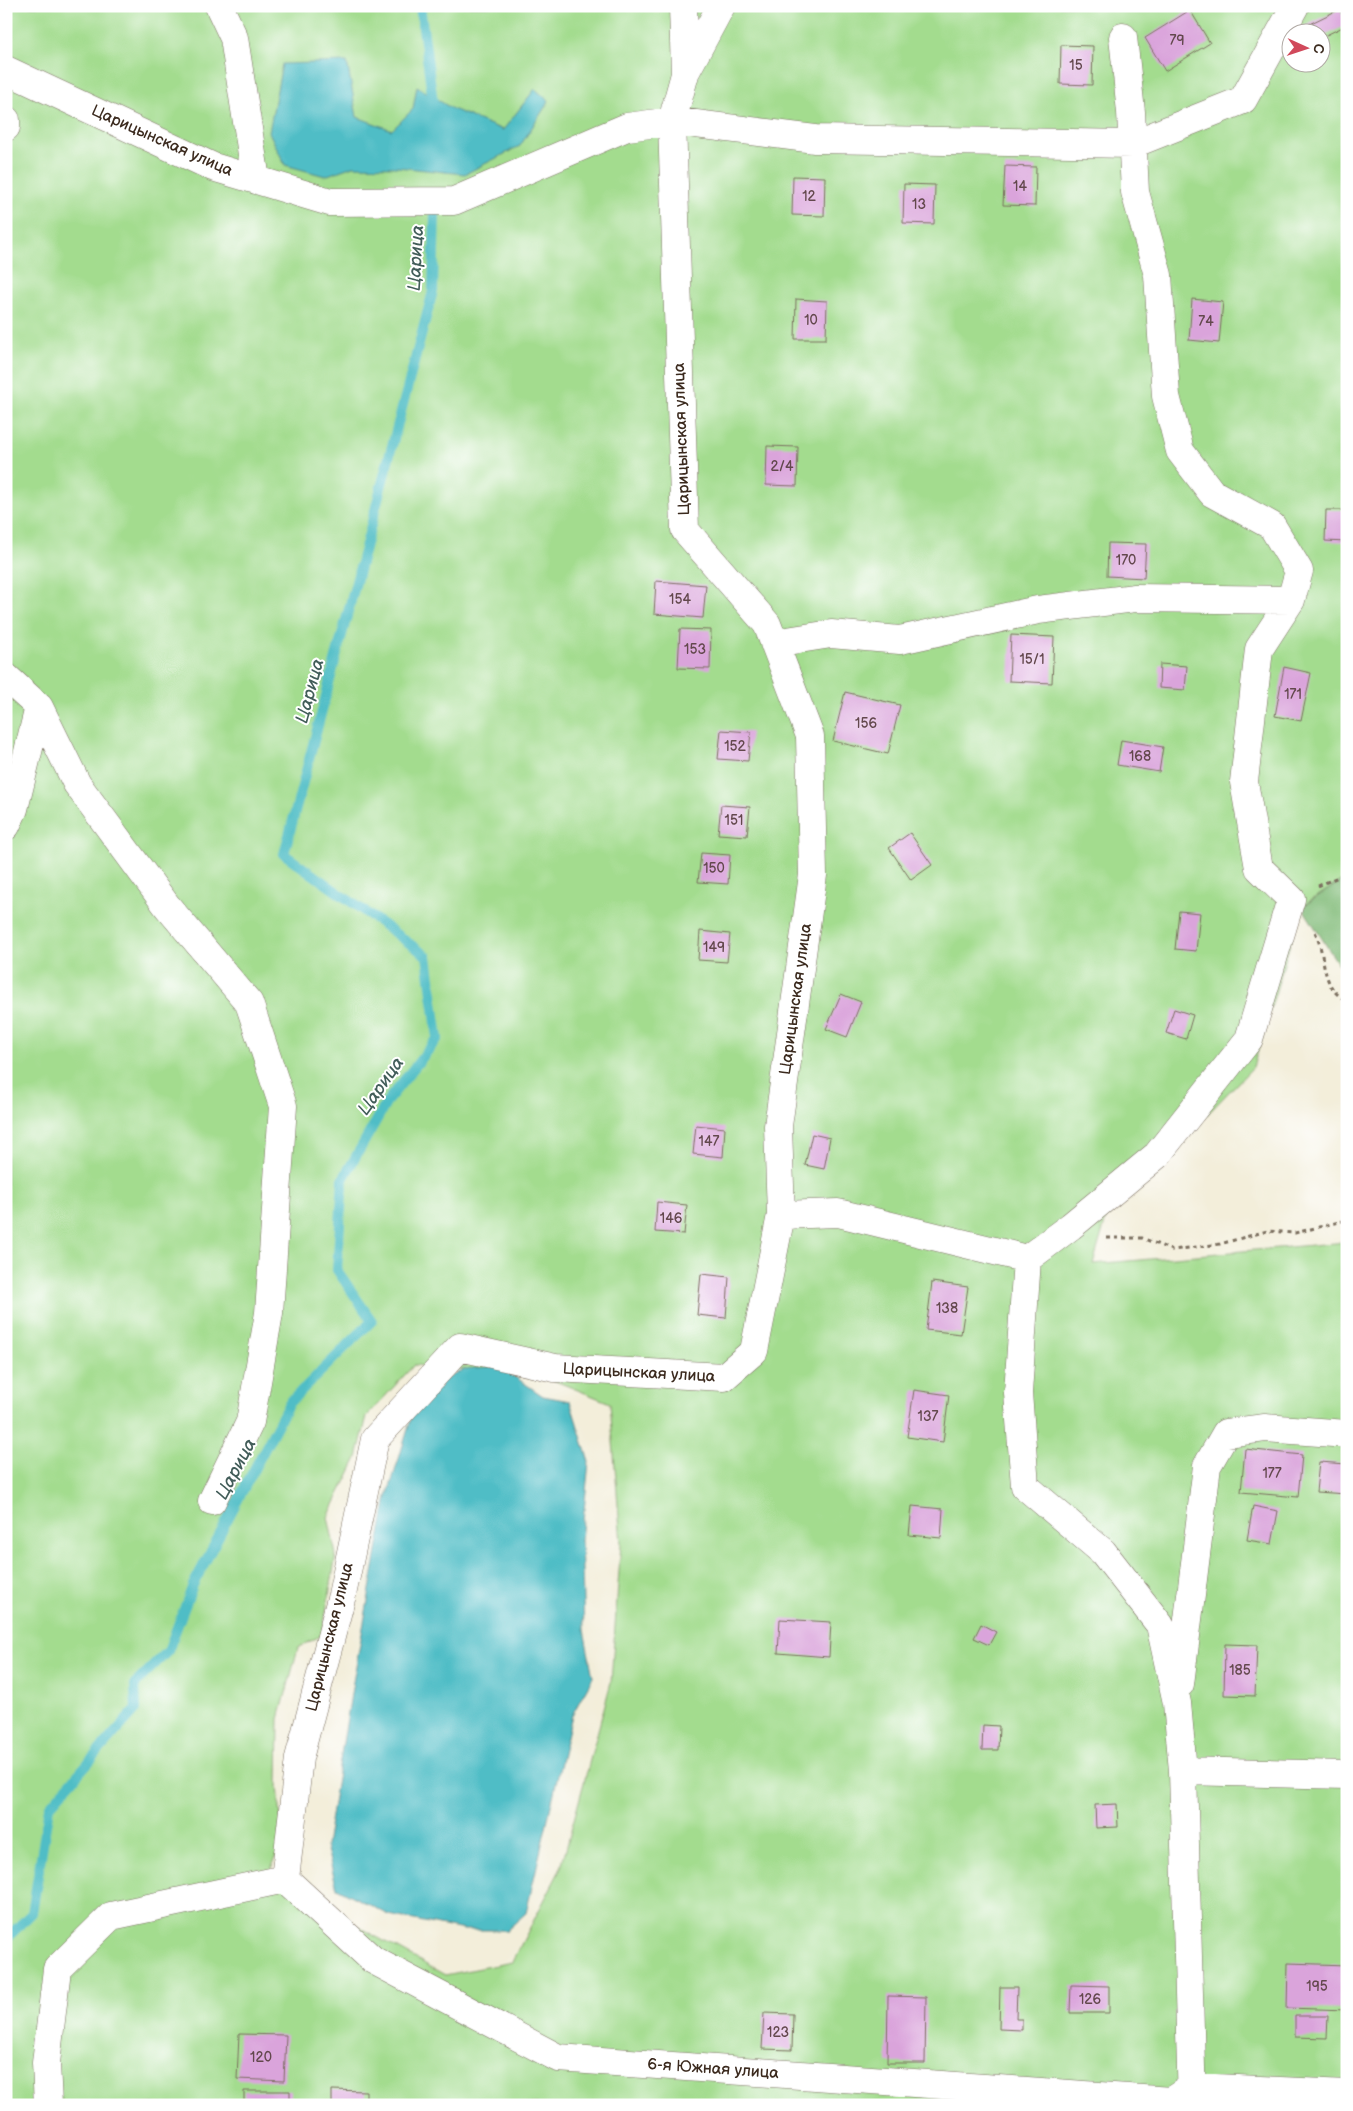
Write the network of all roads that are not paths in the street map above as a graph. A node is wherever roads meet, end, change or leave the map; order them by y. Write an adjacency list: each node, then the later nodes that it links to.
1 (220, 6): 12 (street)
2 (683, 6): 7 (street)
3 (722, 6): 7 (street)
4 (1295, 6): 11 (street)
5 (1123, 37): 11 (street)
6 (6, 70): 12 (street, Царицынская улица)
7 (685, 74): 9 (street)
8 (6, 120): 10 (street)
9 (672, 121): 11 (street); 12 (street, Царицынская улица); 14 (street, Царицынская улица)
10 (6, 127)
11 (1133, 144): 13 (street)
12 (256, 180)
13 (1291, 600): 14 (street); 19 (street)
14 (774, 643): 18 (street, Царицынская улица)
15 (6, 677): 16 (street)
16 (39, 707): 17 (street); 21 (street)
17 (6, 826)
18 (780, 1215): 19 (street); 25 (street, Царицынская улица)
19 (1027, 1259): 22 (street)
20 (1347, 1434): 22 (street)
21 (212, 1501)
22 (1177, 1703): 23 (street)
23 (1183, 1771): 24 (street); 27 (street)
24 (1347, 1775)
25 (285, 1879): 27 (street, 6-я Южная улица); 28 (street)
26 (1347, 2094): 27 (street)
27 (1192, 2096)
28 (48, 2105)

